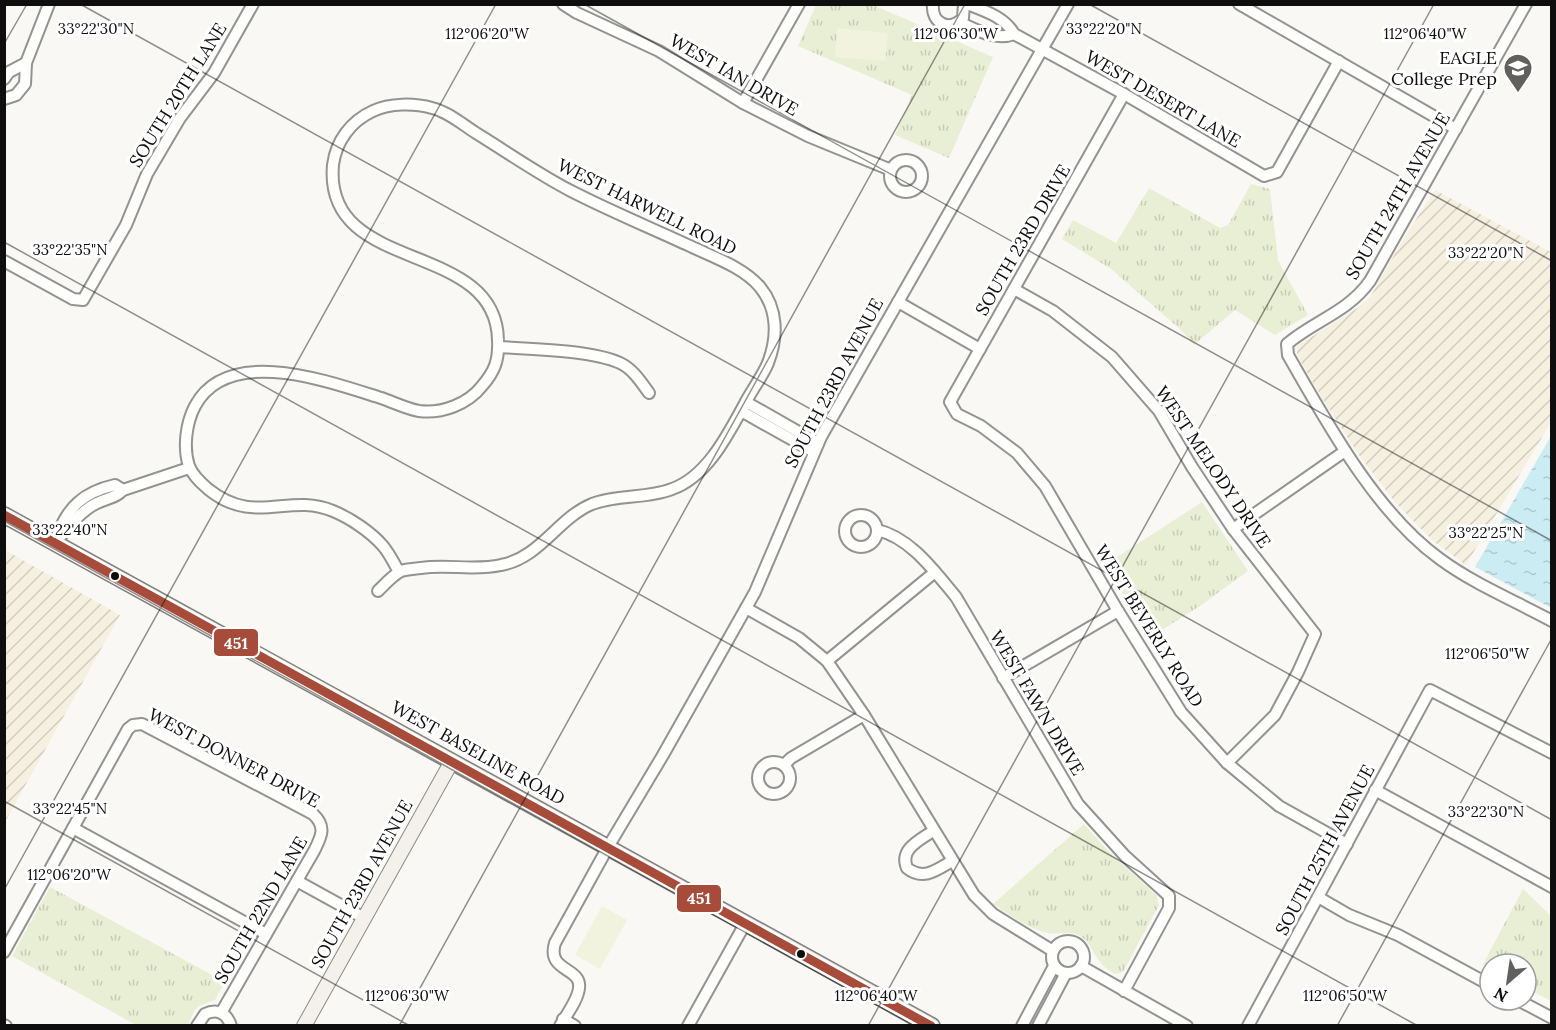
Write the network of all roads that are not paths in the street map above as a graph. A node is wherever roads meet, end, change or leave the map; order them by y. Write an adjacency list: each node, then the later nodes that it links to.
1 (49, 4): 16 (street)
2 (253, 4): 23 (street, SOUTH 20TH LANE)
3 (563, 4): 20 (street, WEST IAN DRIVE)
4 (799, 4): 20 (street)
5 (933, 4): 11 (street, WEST DESERT LANE)
6 (966, 4): 10 (street, WEST DESERT LANE); 11 (street)
7 (1068, 4): 14 (street, SOUTH 23RD AVENUE)
8 (1239, 4): 15 (street)
9 (1522, 6): 21 (street, SOUTH 24TH AVENUE)
10 (991, 14): 12 (street); 13 (street, WEST DESERT LANE)
11 (960, 22): 12 (street, WEST DESERT LANE)
12 (982, 31): 13 (street, WEST DESERT LANE)
13 (1014, 34): 14 (street, WEST DESERT LANE)
14 (1042, 49): 18 (street, WEST DESERT LANE); 25 (street, SOUTH 23RD AVENUE)
15 (1339, 61): 18 (street, WEST DESERT LANE); 21 (street)
16 (26, 63): 17 (street); 19 (street)
17 (4, 80)
18 (1124, 94): 24 (street, SOUTH 23RD DRIVE)
19 (4, 99)
20 (743, 103): 22 (street, WEST IAN DRIVE)
21 (1456, 129): 32 (street, SOUTH 24TH AVENUE)
22 (891, 170)
23 (4, 261)
24 (1014, 289): 27 (street, SOUTH 23RD DRIVE); 38 (street, WEST MELODY DRIVE)
25 (898, 302): 27 (street); 31 (street, SOUTH 23RD AVENUE)
26 (499, 347): 28 (street); 30 (street, WEST HARWELL ROAD); 33 (street)
27 (980, 349): 29 (street, SOUTH 23RD DRIVE)
28 (649, 393)
29 (950, 402): 45 (street, WEST BEVERLY ROAD)
30 (743, 407): 31 (street); 41 (street)
31 (816, 447): 44 (street, SOUTH 23RD AVENUE)
32 (1344, 451): 38 (street); 46 (street)
33 (189, 468): 34 (street); 41 (street)
34 (123, 490): 35 (street); 36 (street)
35 (93, 492): 36 (street); 40 (street)
36 (97, 503): 40 (street)
37 (4, 515): 40 (main road, WEST BASELINE ROAD)
38 (1233, 529): 52 (street, WEST MELODY DRIVE)
39 (877, 530): 42 (street, WEST FAWN DRIVE)
40 (55, 543): 51 (main road, WEST BASELINE ROAD)
41 (399, 572): 43 (street)
42 (935, 572): 47 (street); 48 (street, WEST FAWN DRIVE)
43 (378, 591)
44 (746, 608): 47 (street); 59 (street, SOUTH 23RD AVENUE)
45 (1118, 610): 48 (street); 52 (street, WEST BEVERLY ROAD)
46 (1551, 621)
47 (827, 661): 49 (street)
48 (1003, 678): 73 (street, WEST FAWN DRIVE)
49 (864, 715): 53 (street); 57 (street)
50 (1551, 753): 54 (street, SOUTH 25TH AVENUE)
51 (452, 761): 59 (main road, WEST BASELINE ROAD); 64 (street, SOUTH 23RD AVENUE)
52 (1227, 763): 58 (street, WEST BEVERLY ROAD)
53 (784, 765)
54 (1375, 790): 58 (street, SOUTH 25TH AVENUE); 62 (street)
55 (319, 822): 56 (street, WEST DONNER DRIVE); 61 (street, SOUTH 22ND LANE)
56 (73, 828): 66 (street); 68 (street)
57 (933, 831): 60 (street); 60 (street)
58 (1347, 844): 63 (street, SOUTH 25TH AVENUE)
59 (608, 847): 65 (main road, WEST BASELINE ROAD); 75 (street)
60 (952, 861): 67 (street)
61 (297, 881): 64 (street); 66 (street, SOUTH 22ND LANE)
62 (1551, 887)
63 (1318, 897): 72 (street); 85 (street, SOUTH 25TH AVENUE)
64 (363, 918): 78 (street, SOUTH 23RD AVENUE)
65 (746, 922): 80 (street); 81 (main road, WEST BASELINE ROAD)
66 (266, 934): 74 (street, SOUTH 22ND LANE)
67 (1053, 951): 69 (street); 70 (street)
68 (4, 952)
69 (1054, 966): 71 (street); 82 (street)
70 (1081, 966): 71 (street); 73 (street)
71 (1066, 973): 83 (street)
72 (1478, 978)
73 (1124, 991): 84 (street)
74 (221, 1012): 76 (street); 77 (street)
75 (561, 1022): 79 (street)
76 (197, 1026)
77 (231, 1026)
78 (304, 1026)
79 (575, 1026)
80 (688, 1026)
81 (933, 1026)
82 (1022, 1026)
83 (1038, 1026)
84 (1187, 1026)
85 (1248, 1026)

